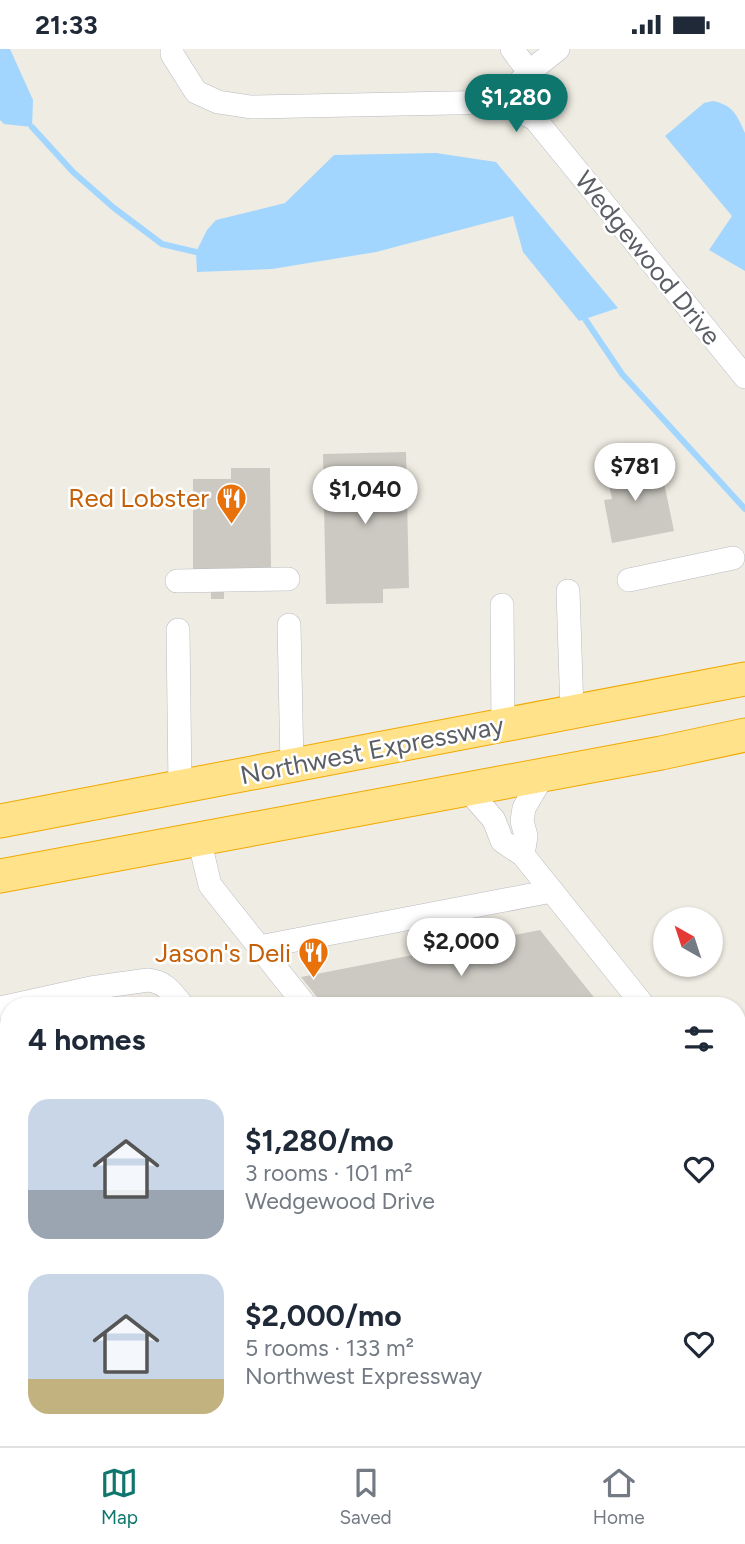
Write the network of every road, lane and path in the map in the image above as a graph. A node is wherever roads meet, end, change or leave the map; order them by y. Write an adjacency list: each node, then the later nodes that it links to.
1 (172, 49): 5 (street, Wedgewood Drive)
2 (512, 49): 4 (street)
3 (558, 49): 4 (street)
4 (529, 72): 5 (street)
5 (500, 102): 6 (street, Wedgewood Drive)
6 (745, 377)
7 (733, 558): 9 (street)
8 (288, 579): 10 (street)
9 (629, 580)
10 (177, 581)
11 (568, 591): 16 (street)
12 (502, 604): 17 (street)
13 (289, 625): 19 (street)
14 (178, 630): 21 (street)
15 (745, 679): 16 (highway, Northwest Expressway)
16 (572, 712): 17 (highway, Northwest Expressway)
17 (503, 725): 19 (highway, Northwest Expressway)
18 (745, 735): 20 (highway, Northwest Expressway)
19 (292, 765): 21 (highway, Northwest Expressway)
20 (544, 774): 22 (highway, Northwest Expressway); 25 (street)
21 (180, 786): 23 (highway, Northwest Expressway)
22 (467, 789): 24 (highway, Northwest Expressway); 25 (street)
23 (0, 821)
24 (199, 839): 26 (highway, Northwest Expressway); 28 (street)
25 (523, 855): 27 (street)
26 (0, 876)
27 (552, 891): 28 (street); 32 (street)
28 (259, 947): 31 (street)
29 (50, 997): 30 (street)
30 (175, 997)
31 (299, 997)
32 (637, 997)

